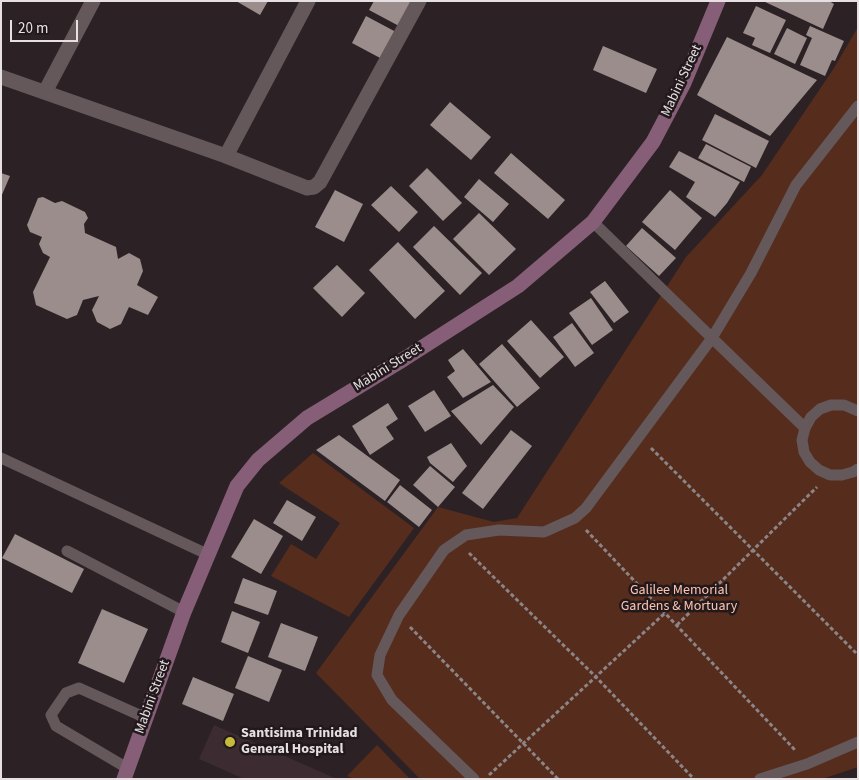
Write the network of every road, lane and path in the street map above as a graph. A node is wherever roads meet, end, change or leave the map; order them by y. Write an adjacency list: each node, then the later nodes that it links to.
1 (93, 1): 6 (street)
2 (308, 1): 8 (street)
3 (419, 1): 8 (street)
4 (718, 1): 9 (main road, Mabini Street)
5 (1, 77): 6 (street)
6 (45, 92): 8 (street)
7 (858, 106): 10 (lane)
8 (226, 156)
9 (592, 222): 10 (lane); 21 (main road, Mabini Street)
10 (712, 338): 12 (lane); 13 (lane)
11 (858, 411): 12 (lane)
12 (805, 428): 16 (lane)
13 (640, 437): 17 (lane); 19 (path)
14 (1, 458): 21 (lane)
15 (856, 473): 16 (lane)
16 (830, 475): 19 (path)
17 (575, 518): 18 (lane); 23 (path)
18 (457, 541): 24 (lane); 27 (path)
19 (753, 550): 25 (path); 26 (path)
20 (67, 551): 22 (lane)
21 (208, 556): 22 (main road, Mabini Street)
22 (184, 612): 28 (main road, Mabini Street)
23 (665, 613): 25 (path); 27 (path)
24 (399, 615): 30 (path); 33 (lane)
25 (677, 625): 31 (path)
26 (858, 655)
27 (595, 676): 30 (path); 36 (path)
28 (146, 718): 32 (main road, Mabini Street); 32 (lane)
29 (858, 742): 31 (lane)
30 (523, 743): 34 (path); 35 (path)
31 (807, 764): 37 (lane)
32 (125, 773)
33 (474, 779)
34 (485, 779)
35 (558, 779)
36 (694, 779)
37 (760, 779)

